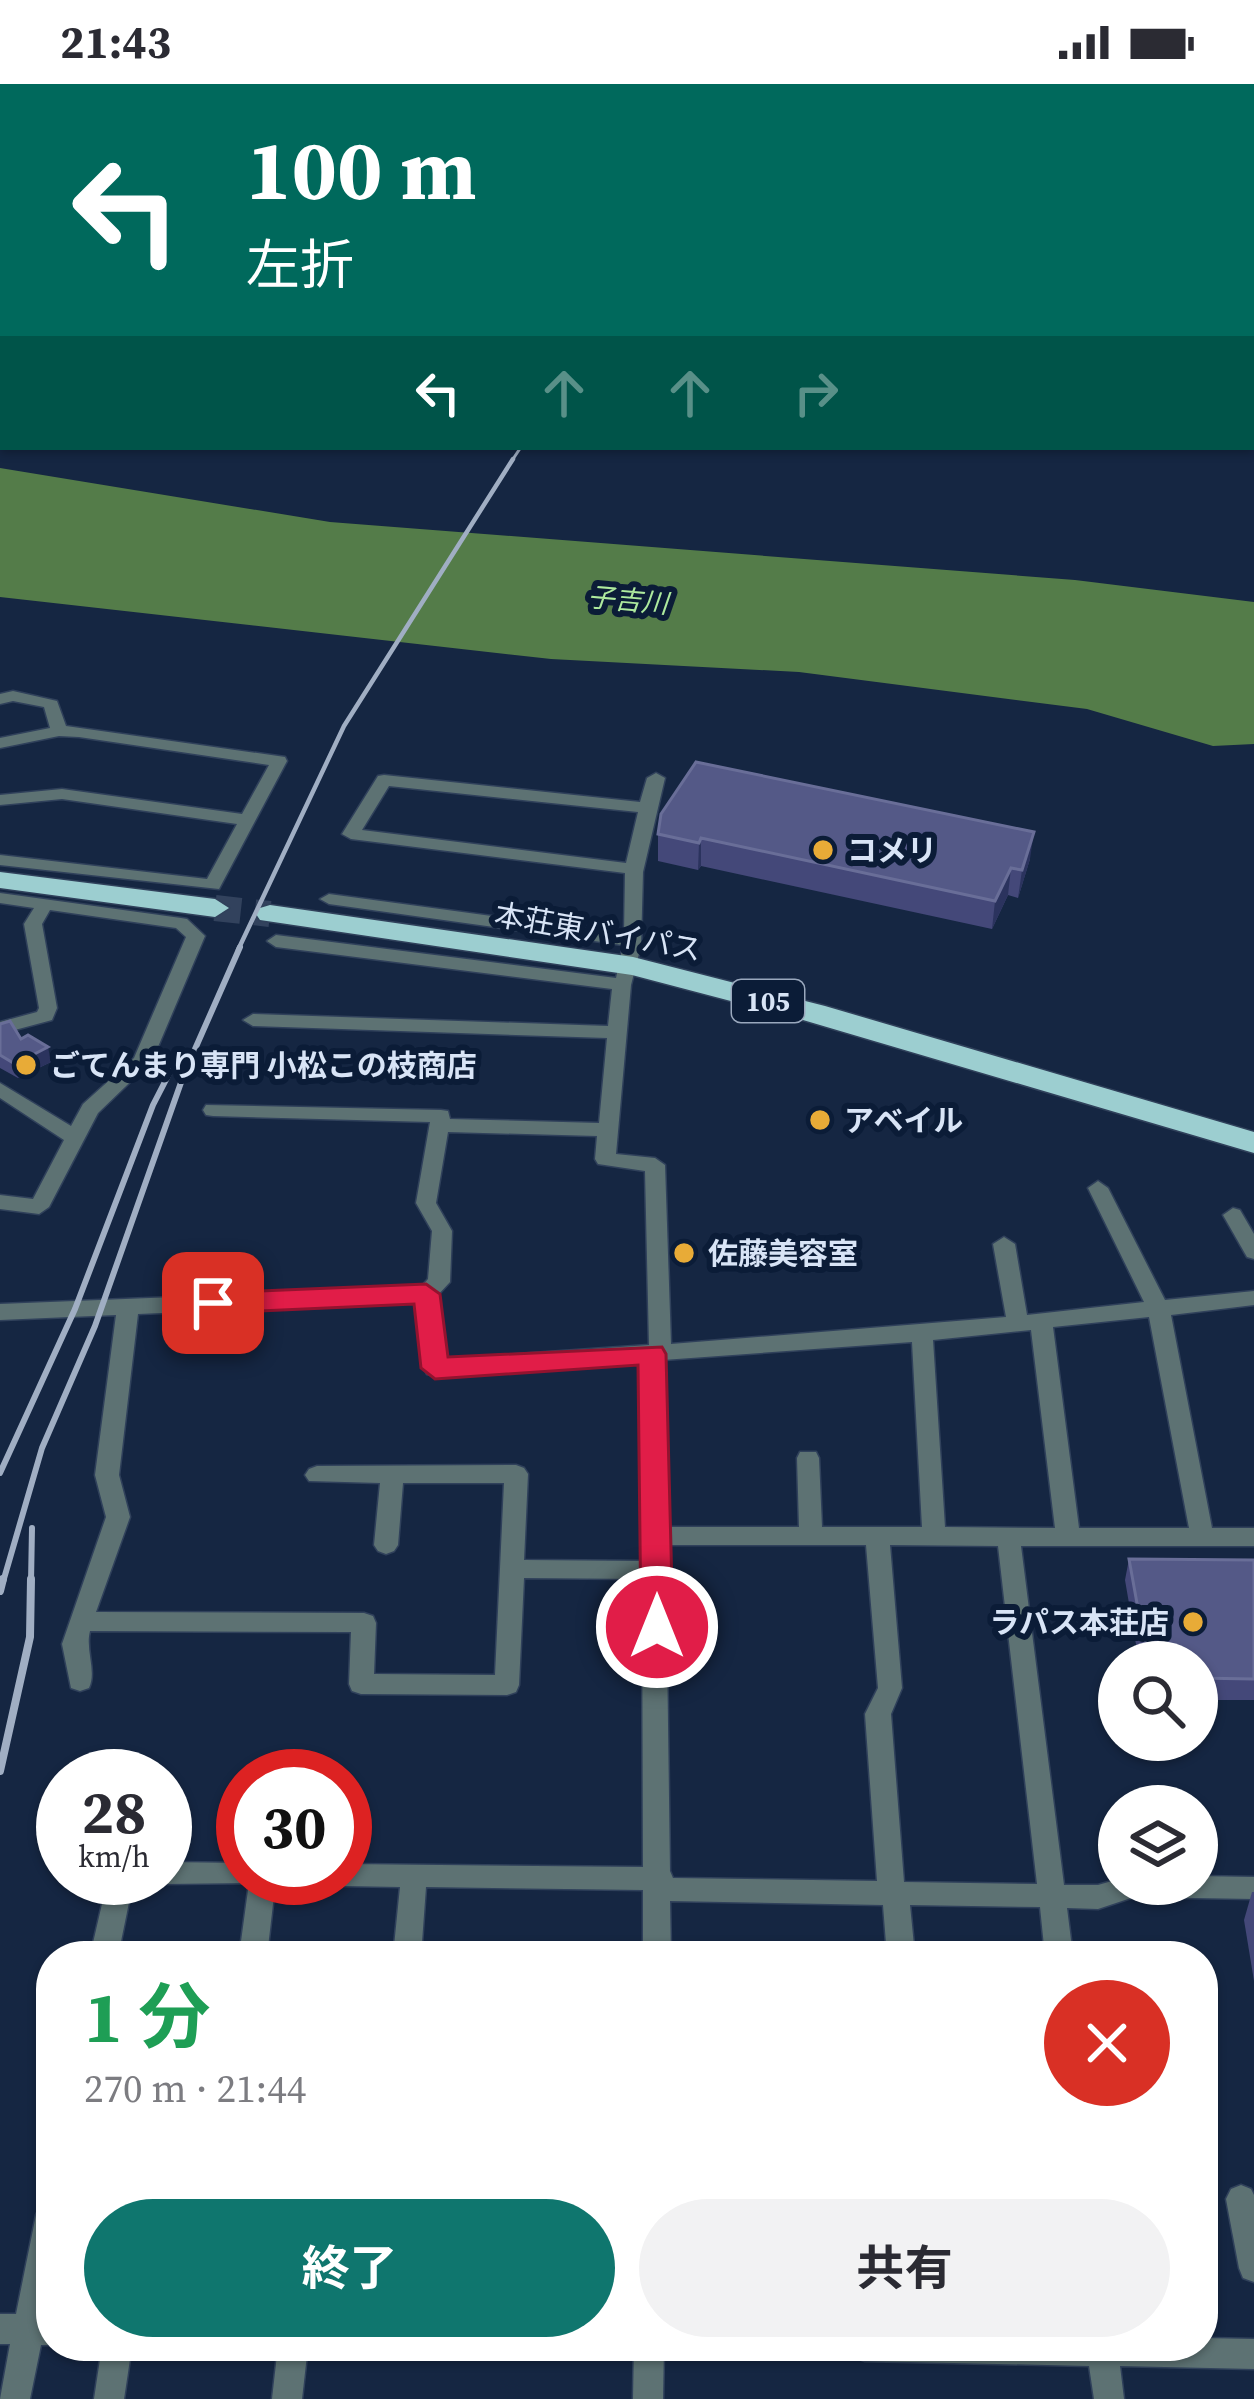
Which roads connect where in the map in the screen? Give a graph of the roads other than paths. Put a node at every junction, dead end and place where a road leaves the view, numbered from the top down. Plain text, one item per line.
1 (0, 699) edge
2 (58, 731) junction
3 (0, 743) edge
4 (656, 778) dead end
5 (0, 800) edge
6 (647, 808) junction
7 (245, 820) junction
8 (0, 860) edge
9 (634, 869) junction
10 (0, 880) edge
11 (0, 898) edge
12 (329, 899) dead end
13 (45, 904) junction
14 (215, 908) tunnel mouth
15 (273, 927) tunnel mouth
16 (628, 964) junction
17 (253, 1020) dead end
18 (0, 1028) edge
19 (618, 1032) junction
20 (0, 1089) edge
21 (213, 1110) dead end
22 (439, 1125) junction
23 (608, 1130) junction
24 (74, 1137) junction
25 (1254, 1143) edge
26 (1099, 1188) dead end
27 (0, 1202) edge
28 (1233, 1215) dead end
29 (1004, 1244) dead end
30 (1254, 1252) edge
31 (426, 1294) junction
32 (1254, 1298) edge
33 (128, 1306) junction
34 (1159, 1310) junction
35 (0, 1312) edge
36 (1029, 1323) junction
37 (922, 1334) junction
38 (656, 1354) junction
39 (808, 1458) dead end
40 (317, 1475) dead end
41 (392, 1477) junction
42 (1009, 1534) junction
43 (1068, 1534) junction
44 (811, 1535) junction
45 (877, 1535) junction
46 (934, 1535) junction
47 (657, 1536) junction
48 (1202, 1536) junction
49 (1254, 1537) edge
50 (386, 1545) dead end
51 (512, 1569) junction
52 (657, 1570) junction
53 (80, 1621) junction
54 (80, 1681) dead end
55 (372, 1875) edge
56 (414, 1876) junction
57 (659, 1884) junction
58 (1254, 1888) edge
59 (891, 1892) junction
60 (1053, 1896) junction
61 (115, 1905) edge
62 (260, 1905) edge
63 (107, 1941) edge
64 (256, 1941) edge
65 (408, 1941) edge
66 (657, 1941) edge
67 (900, 1941) edge
68 (1058, 1941) edge
69 (1240, 2200) dead end
70 (1254, 2268) edge
71 (36, 2284) edge
72 (26, 2330) edge
73 (1218, 2353) edge
74 (1254, 2354) edge
75 (114, 2361) edge
76 (291, 2361) edge
77 (649, 2361) edge
78 (1104, 2361) edge
79 (15, 2399) edge
80 (109, 2399) edge
81 (287, 2399) edge
82 (648, 2399) edge
83 (1109, 2399) edge

1 - 2 street
2 - 3 street
2 - 7 street
4 - 6 street
5 - 7 street
6 - 9 street
6 - 9 street
7 - 8 street
9 - 16 street
10 - 14 highway
11 - 13 street
12 - 16 street
13 - 18 street
13 - 24 street
15 - 16 highway, 本荘東バイパス / 105
16 - 19 street
16 - 25 highway, 本荘東バイパス / 105
17 - 19 street
19 - 23 street
20 - 24 street
21 - 22 street
22 - 23 street
22 - 31 street
23 - 38 street
24 - 27 street
26 - 34 street
28 - 30 street
29 - 36 street
31 - 33 street
31 - 38 street
32 - 34 street
33 - 35 street
33 - 53 street
34 - 36 street
34 - 48 street
36 - 37 street
36 - 43 street
37 - 38 street
37 - 46 street
38 - 47 street
39 - 44 street
40 - 41 street
41 - 50 street
41 - 51 street
42 - 43 street
42 - 46 street
42 - 60 street
43 - 48 street
44 - 45 street
44 - 47 street
45 - 46 street
45 - 59 street
47 - 52 street
48 - 49 street
51 - 52 street
51 - 53 street
52 - 57 street
53 - 54 street
55 - 56 street
56 - 57 street
56 - 65 street
57 - 59 street
57 - 66 street
58 - 60 street
59 - 60 street
59 - 67 street
60 - 68 street
61 - 63 street
62 - 64 street
69 - 70 street
71 - 72 street
72 - 79 street
73 - 74 street
75 - 80 street
76 - 81 street
77 - 82 street
78 - 83 street

